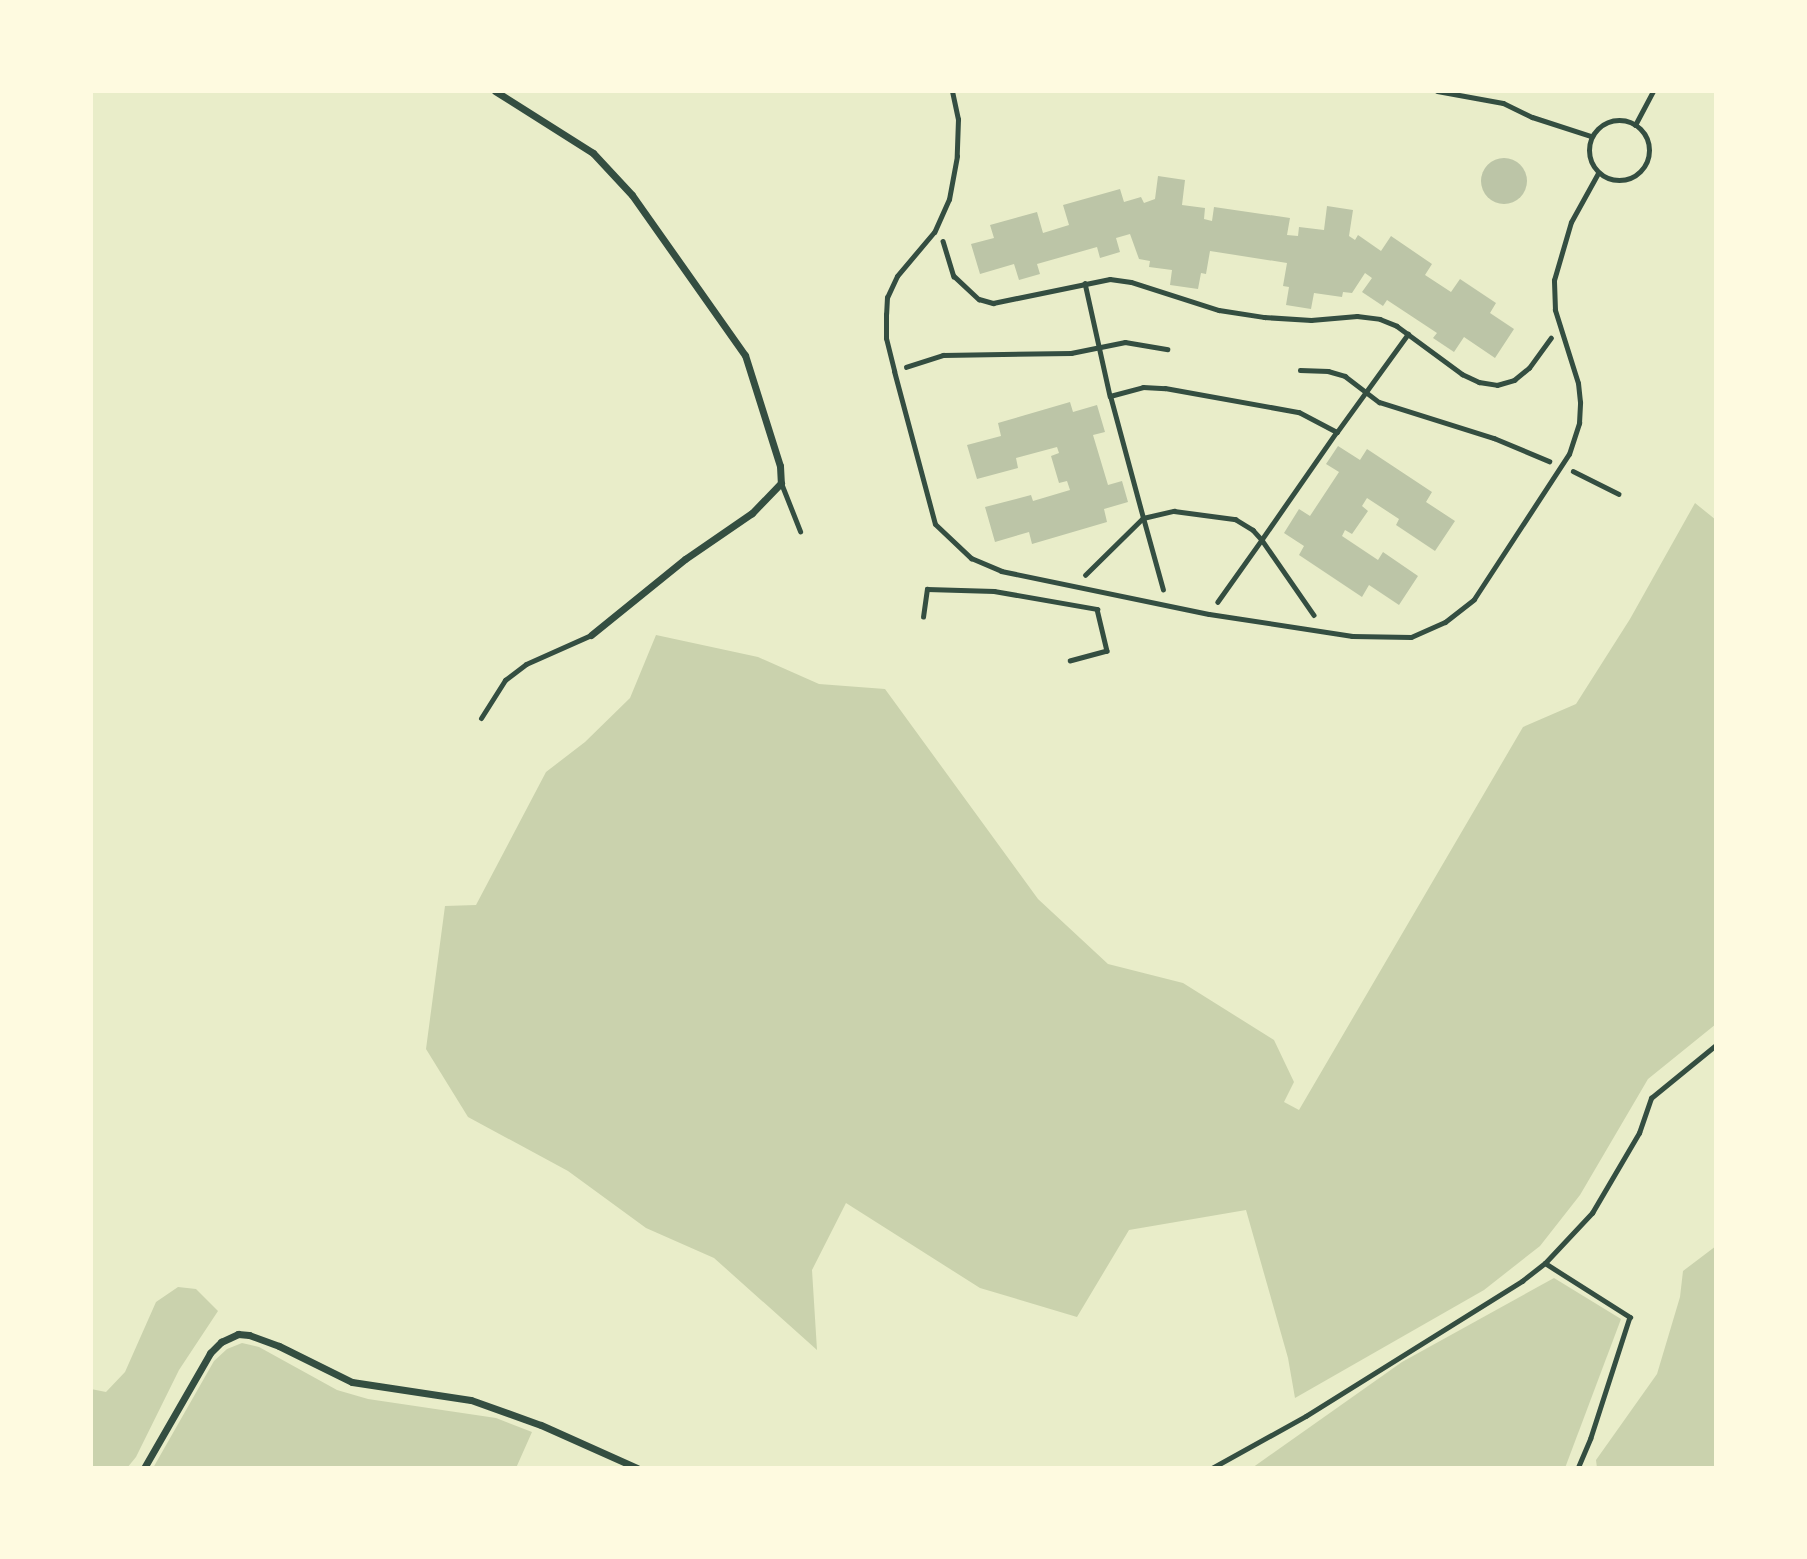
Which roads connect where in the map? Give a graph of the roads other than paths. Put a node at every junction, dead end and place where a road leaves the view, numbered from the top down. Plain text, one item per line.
1 (495, 91) edge
2 (952, 91) edge
3 (1437, 91) edge
4 (1653, 91) edge
5 (1635, 125) junction
6 (1591, 136) junction
7 (1598, 173) junction
8 (781, 483) junction
9 (800, 531) dead end
10 (591, 635) joint
11 (481, 718) dead end
12 (144, 1468) edge
13 (637, 1468) edge

1 - 8 street
2 - 7 lane
3 - 6 lane
4 - 5 lane
5 - 6 lane
5 - 7 lane
6 - 7 lane
8 - 9 lane
8 - 10 street
10 - 11 lane
12 - 13 street

